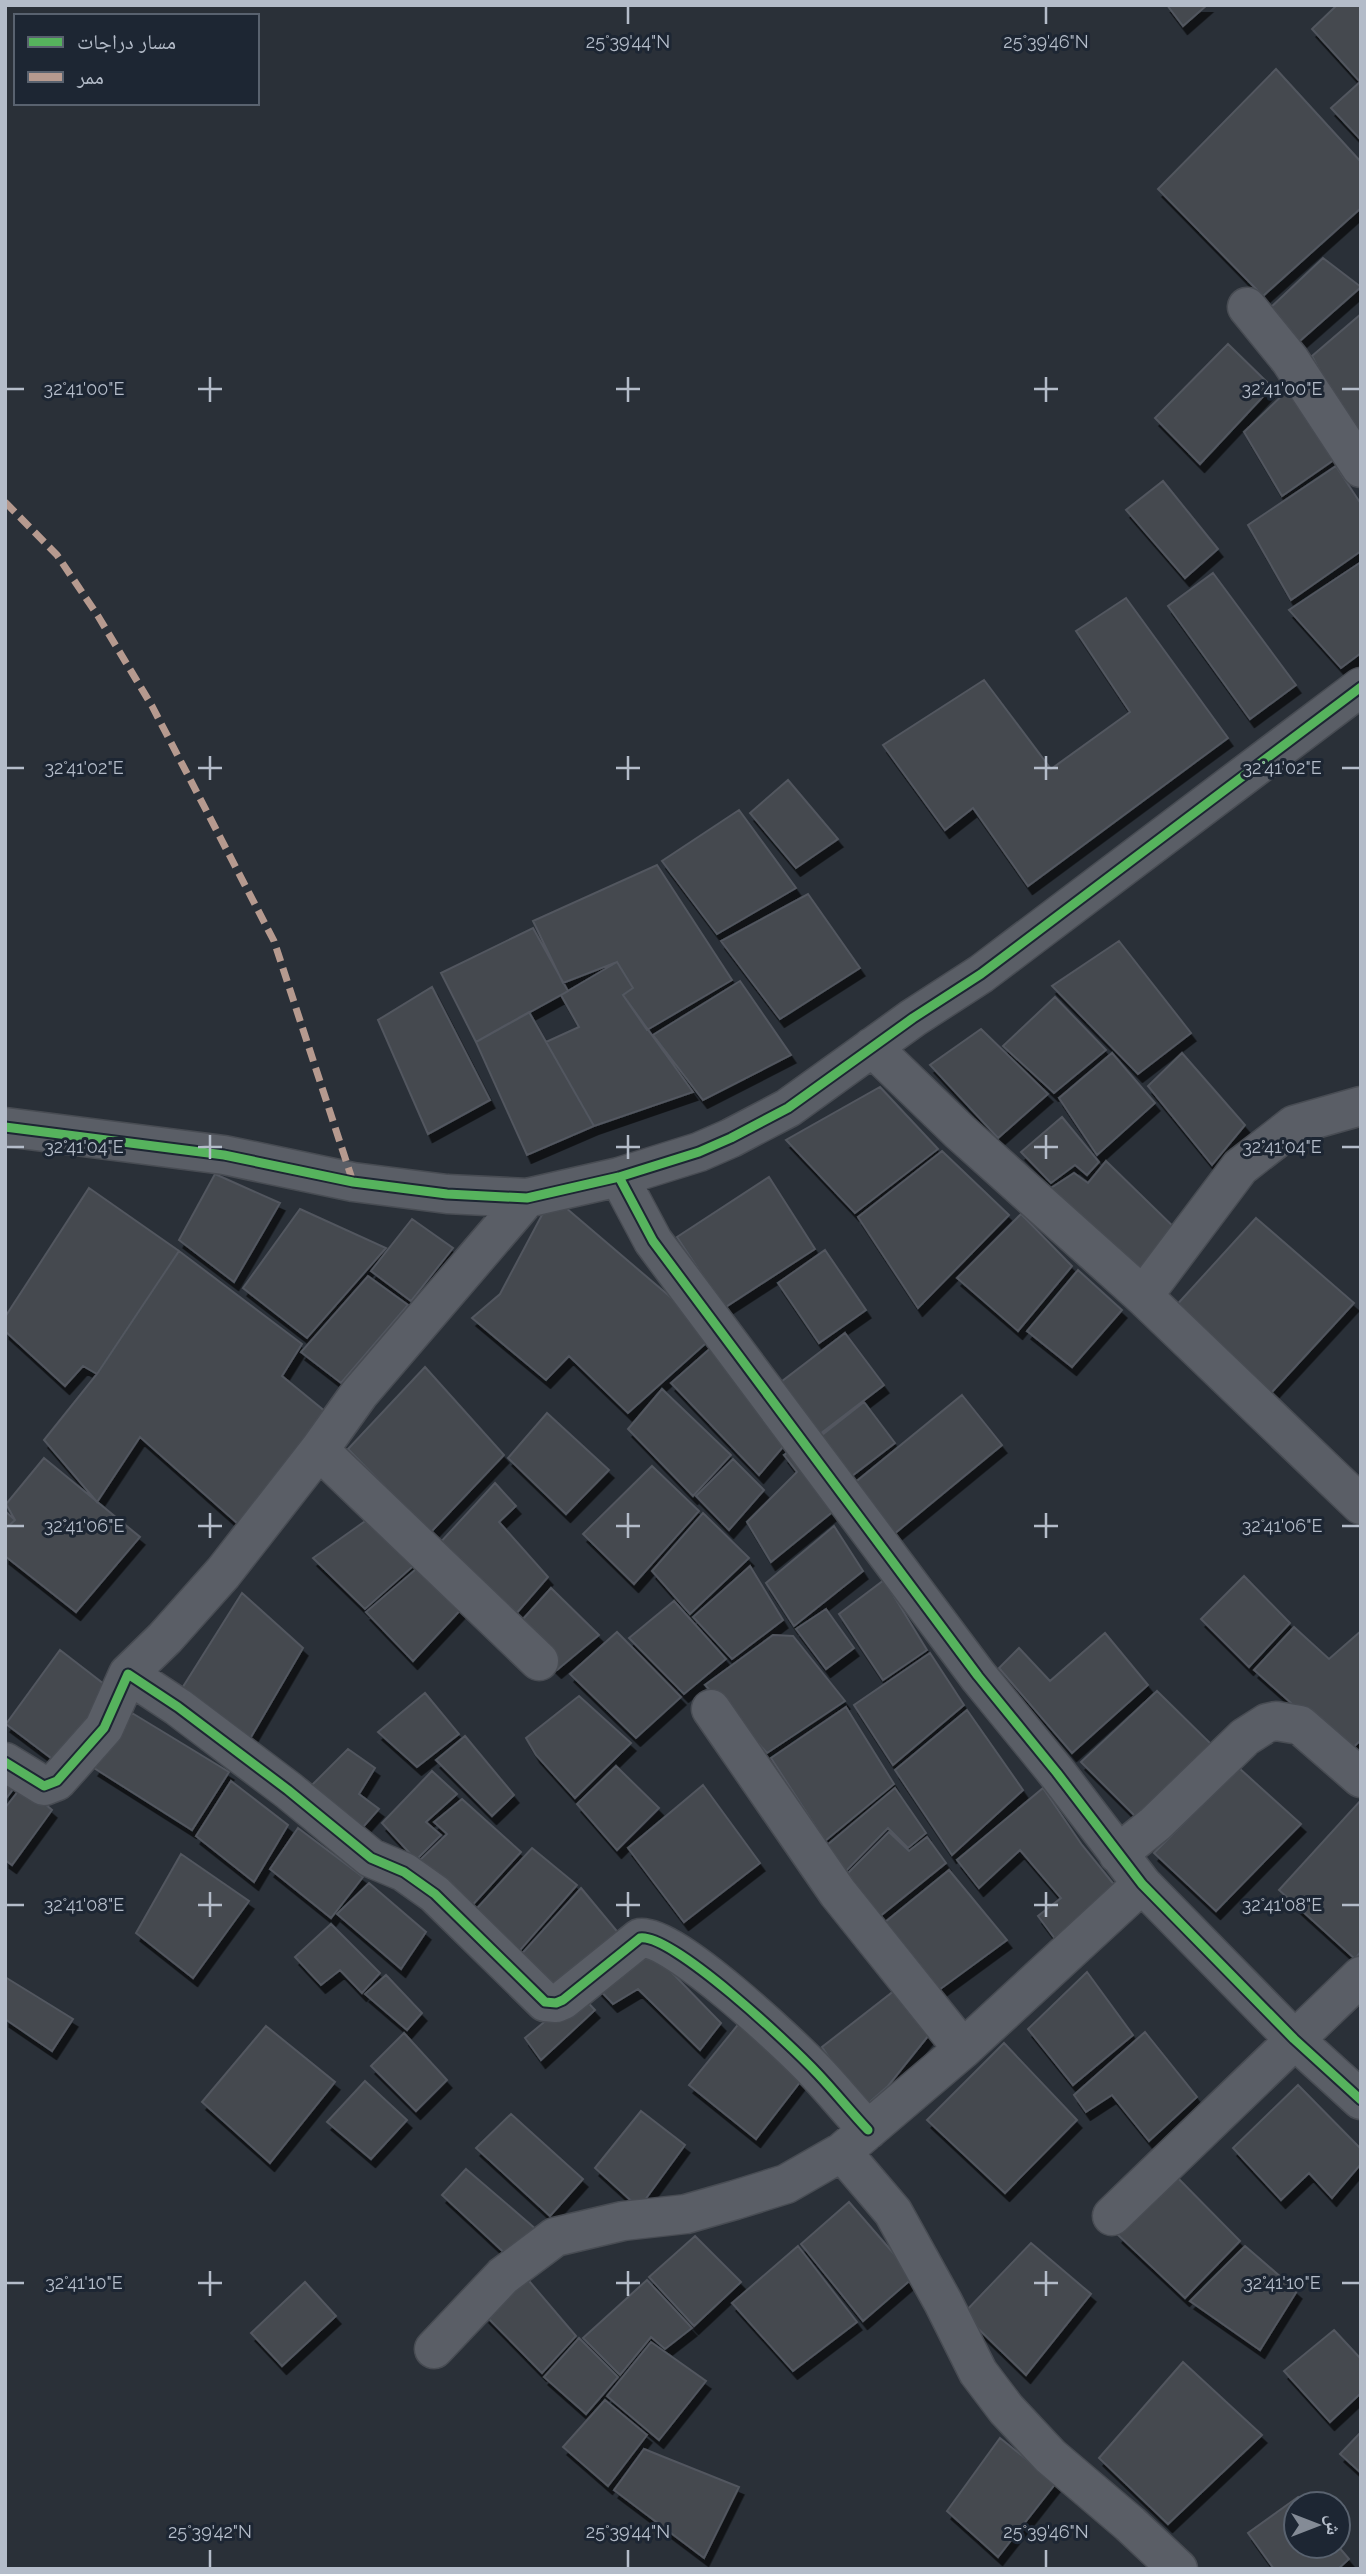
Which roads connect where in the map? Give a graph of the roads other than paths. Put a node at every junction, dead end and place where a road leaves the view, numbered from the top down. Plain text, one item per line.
1 (1247, 307) dead end
2 (1361, 468) edge
3 (1361, 687) edge
4 (872, 1047) junction
5 (1361, 1106) edge
6 (5, 1127) edge
7 (619, 1177) junction
8 (527, 1198) junction
9 (1143, 1296) junction
10 (319, 1450) junction
11 (1361, 1505) edge
12 (539, 1661) dead end
13 (128, 1674) junction
14 (711, 1709) dead end
15 (5, 1762) edge
16 (1361, 1778) edge
17 (1118, 1854) junction
18 (1142, 1884) junction
19 (1361, 1976) edge
20 (1294, 2039) junction
21 (963, 2049) junction
22 (1361, 2100) edge
23 (855, 2141) junction
24 (1112, 2216) dead end
25 (435, 2349) dead end
26 (1178, 2569) edge

1 - 2 street
3 - 4 street
4 - 7 street
4 - 9 street
5 - 9 street
6 - 8 street
7 - 8 street
7 - 17 street
8 - 10 street
9 - 11 street
10 - 12 street
10 - 13 street
13 - 15 street
13 - 23 street
14 - 21 street
16 - 17 street
17 - 18 street
18 - 20 street
18 - 21 street
19 - 20 street
20 - 22 street
20 - 24 street
21 - 23 street
23 - 25 street
23 - 26 street

